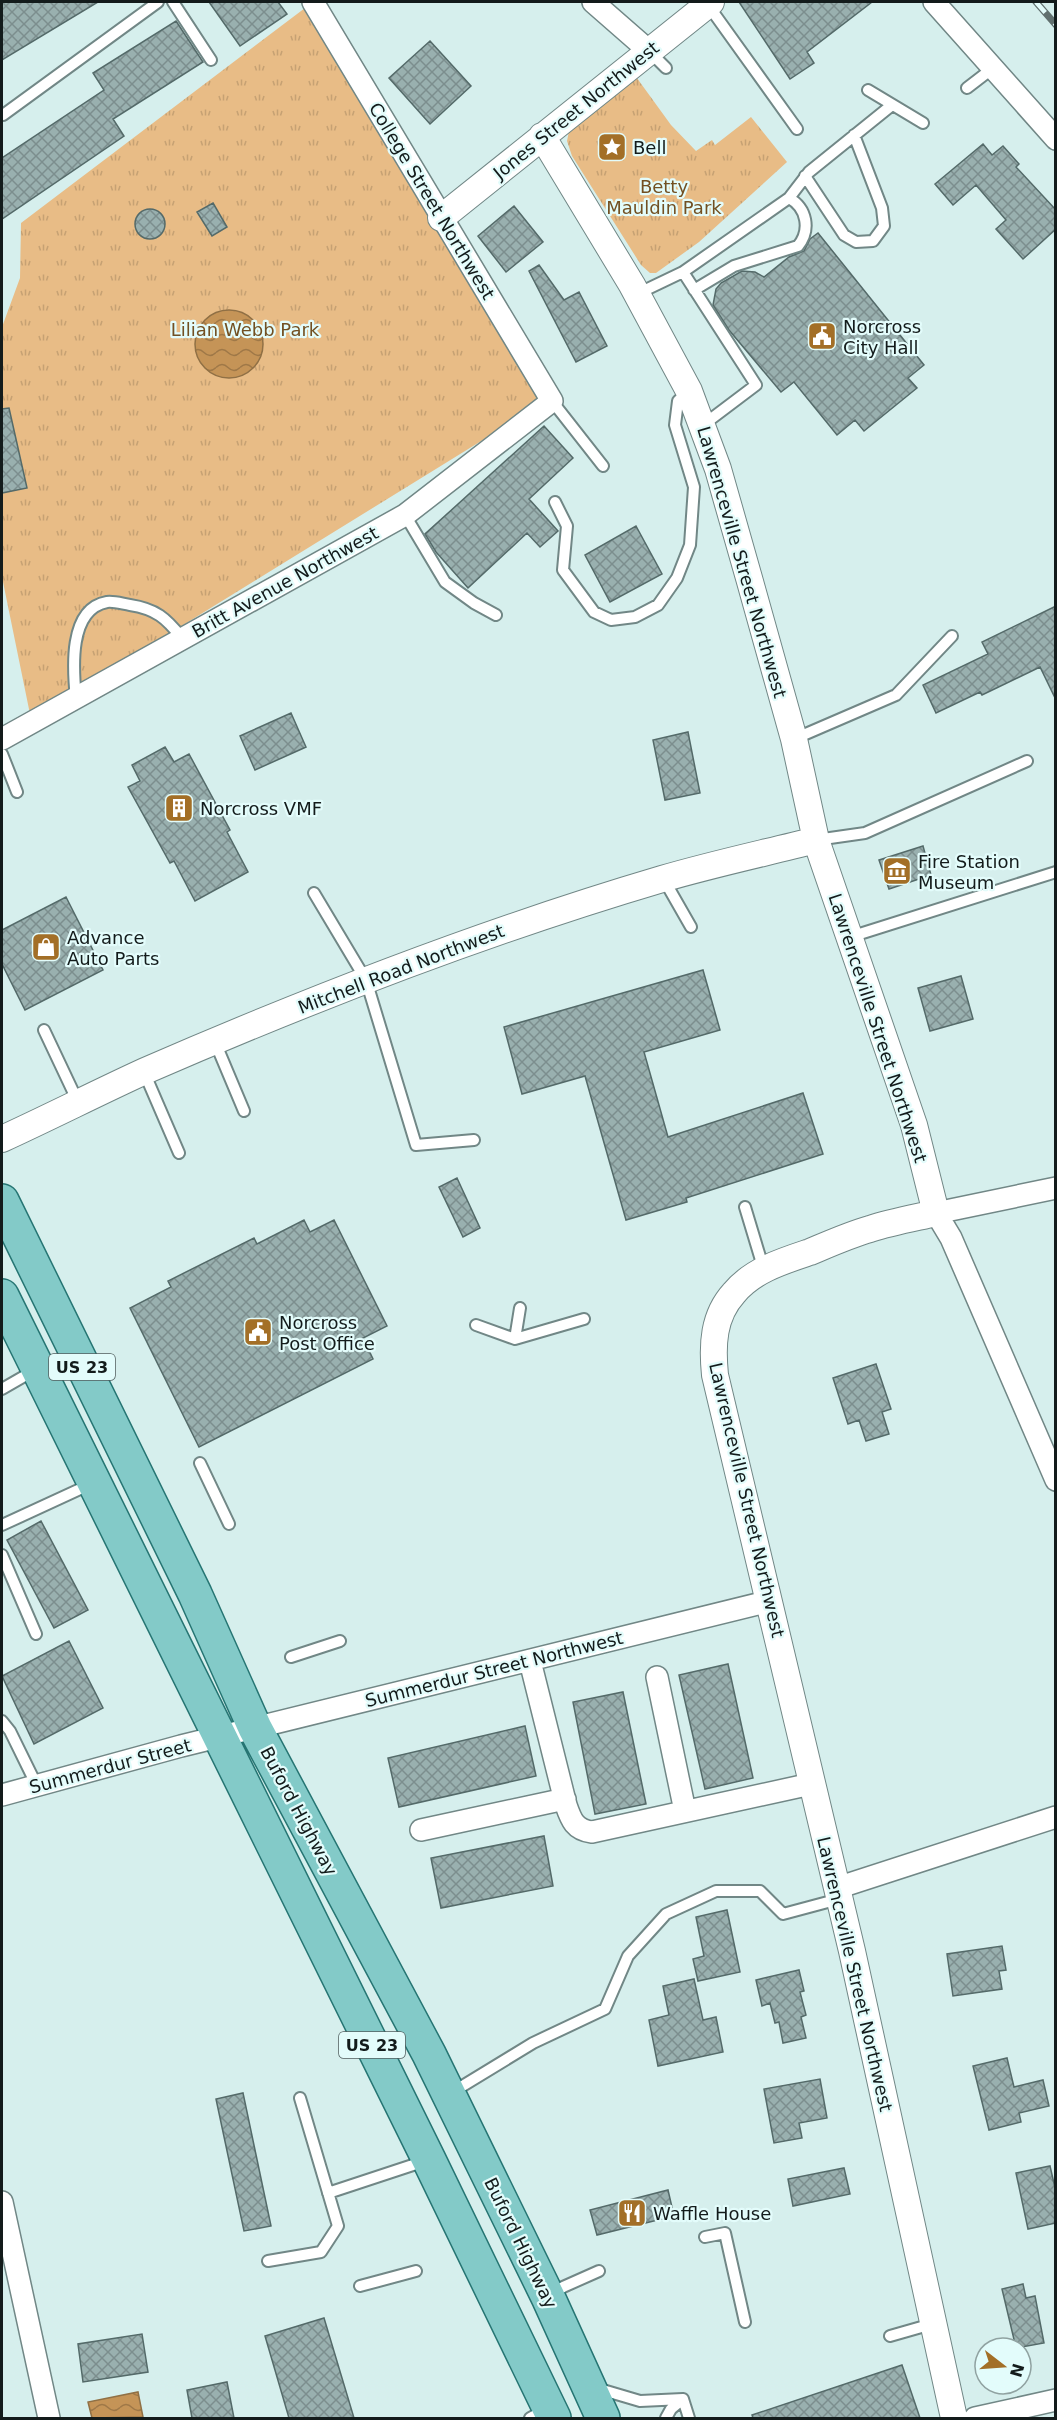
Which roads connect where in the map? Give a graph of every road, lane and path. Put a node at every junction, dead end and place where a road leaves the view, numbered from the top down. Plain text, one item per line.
1 (158, 2) edge
2 (172, 2) edge
3 (313, 2) edge
4 (593, 2) edge
5 (934, 2) edge
6 (709, 3) edge
7 (211, 60) dead end
8 (657, 60) junction
9 (993, 68) junction
10 (967, 88) dead end
11 (868, 90) dead end
12 (892, 105) junction
13 (3, 115) edge
14 (923, 123) dead end
15 (797, 129) dead end
16 (854, 135) junction
17 (542, 136) junction
18 (1056, 139) edge
19 (805, 176) junction
20 (789, 198) junction
21 (441, 218) junction
22 (682, 272) junction
23 (694, 290) junction
24 (637, 294) junction
25 (689, 391) junction
26 (552, 401) junction
27 (702, 426) junction
28 (603, 466) dead end
29 (555, 502) dead end
30 (405, 515) junction
31 (496, 615) dead end
32 (952, 636) dead end
33 (182, 638) junction
34 (76, 699) junction
35 (794, 739) junction
36 (2, 740) edge
37 (2, 754) edge
38 (1027, 761) dead end
39 (17, 792) dead end
40 (816, 840) junction
41 (1056, 872) edge
42 (663, 878) junction
43 (314, 893) dead end
44 (691, 927) dead end
45 (848, 938) junction
46 (366, 980) junction
47 (44, 1030) dead end
48 (215, 1042) junction
49 (144, 1072) junction
50 (78, 1103) junction
51 (244, 1111) dead end
52 (2, 1138) edge
53 (474, 1140) dead end
54 (179, 1153) dead end
55 (1056, 1188) edge
56 (2, 1201) edge
57 (745, 1207) dead end
58 (936, 1213) junction
59 (764, 1270) junction
60 (2, 1296) edge
61 (520, 1308) dead end
62 (584, 1319) dead end
63 (476, 1325) dead end
64 (515, 1340) junction
65 (37, 1368) junction
66 (2, 1389) edge
67 (200, 1463) dead end
68 (1056, 1480) edge
69 (94, 1483) junction
70 (229, 1524) dead end
71 (2, 1526) edge
72 (2, 1555) edge
73 (770, 1601) junction
74 (36, 1634) dead end
75 (340, 1641) dead end
76 (291, 1657) dead end
77 (530, 1661) junction
78 (657, 1677) dead end
79 (2, 1721) edge
80 (255, 1728) junction
81 (219, 1737) junction
82 (811, 1784) junction
83 (37, 1786) junction
84 (2, 1795) edge
85 (565, 1799) junction
86 (685, 1811) junction
87 (1056, 1817) edge
88 (421, 1830) dead end
89 (838, 1894) junction
90 (447, 2095) junction
91 (300, 2098) dead end
92 (429, 2160) junction
93 (328, 2193) junction
94 (2, 2202) edge
95 (705, 2236) dead end
96 (268, 2260) dead end
97 (416, 2271) dead end
98 (599, 2271) dead end
99 (360, 2286) dead end
100 (548, 2297) junction
101 (745, 2322) dead end
102 (932, 2324) junction
103 (890, 2337) dead end
104 (588, 2386) junction
105 (683, 2399) junction
106 (1056, 2400) edge
107 (544, 2415) edge
108 (49, 2418) edge
109 (603, 2418) edge
110 (666, 2418) edge
111 (689, 2418) edge
112 (954, 2418) edge
113 (975, 2418) edge

1 - 13 lane
2 - 7 lane
3 - 21 street, College Street Northwest
4 - 8 street
5 - 9 street
6 - 8 street, Jones Street Northwest
6 - 15 lane
8 - 17 street, Jones Street Northwest
9 - 10 lane
9 - 18 street
11 - 12 lane
12 - 14 lane
12 - 16 lane
16 - 19 lane
16 - 19 lane
17 - 21 street, Jones Street Northwest
17 - 24 street, Lawrenceville Street Northwest
19 - 20 lane
20 - 22 lane
20 - 23 lane
21 - 26 street, College Street Northwest
22 - 23 lane
22 - 24 lane
23 - 27 lane
24 - 25 street, Lawrenceville Street Northwest
25 - 27 street, Lawrenceville Street Northwest
25 - 29 lane
26 - 28 lane
26 - 30 street, Britt Avenue Northwest
27 - 35 street, Lawrenceville Street Northwest
30 - 31 lane
30 - 33 street, Britt Avenue Northwest
32 - 35 lane
33 - 34 street, Britt Avenue Northwest
33 - 34 lane
34 - 36 street, Britt Avenue Northwest
35 - 40 street, Lawrenceville Street Northwest
37 - 39 lane
38 - 40 lane
40 - 42 street, Mitchell Road Northwest
40 - 45 street, Lawrenceville Street Northwest
41 - 45 lane
42 - 44 lane
42 - 46 street, Mitchell Road Northwest
43 - 46 lane
45 - 58 street, Lawrenceville Street Northwest
46 - 48 street, Mitchell Road Northwest
46 - 53 lane
47 - 50 lane
48 - 49 street, Mitchell Road Northwest
48 - 51 lane
49 - 50 street, Mitchell Road Northwest
49 - 54 lane
50 - 52 street, Mitchell Road Northwest
55 - 58 street
56 - 80 main road, Buford Highway / US 23
57 - 59 lane
58 - 59 street, Lawrenceville Street Northwest
58 - 68 street
59 - 73 street, Lawrenceville Street Northwest
60 - 65 main road, Buford Highway / US 23
61 - 64 lane
62 - 64 lane
63 - 64 lane
65 - 66 lane
65 - 69 main road, Buford Highway / US 23
67 - 70 lane
69 - 71 lane
69 - 81 main road, Buford Highway / US 23
72 - 74 lane
73 - 77 street, Summerdur Street Northwest
73 - 82 street, Lawrenceville Street Northwest
75 - 76 lane
77 - 80 street, Summerdur Street Northwest
77 - 85 street
78 - 86 street
79 - 83 lane
80 - 81 street, Summerdur Street Northwest
80 - 90 main road, Buford Highway / US 23
81 - 83 street, Summerdur Street
81 - 92 main road, Buford Highway / US 23
82 - 86 street
82 - 89 street, Lawrenceville Street Northwest
83 - 84 street, Summerdur Street
85 - 86 street
85 - 88 street
87 - 89 street
89 - 90 lane
89 - 102 street, Lawrenceville Street Northwest
90 - 100 main road, Buford Highway / US 23
91 - 93 lane
92 - 93 lane
92 - 107 main road, Buford Highway / US 23
93 - 96 lane
94 - 108 street
95 - 101 lane
97 - 99 lane
98 - 100 lane
100 - 104 main road, Buford Highway / US 23
102 - 103 lane
102 - 112 street, Lawrenceville Street Northwest
104 - 105 lane
104 - 109 main road, Buford Highway / US 23
105 - 110 lane
105 - 111 lane
106 - 113 street

